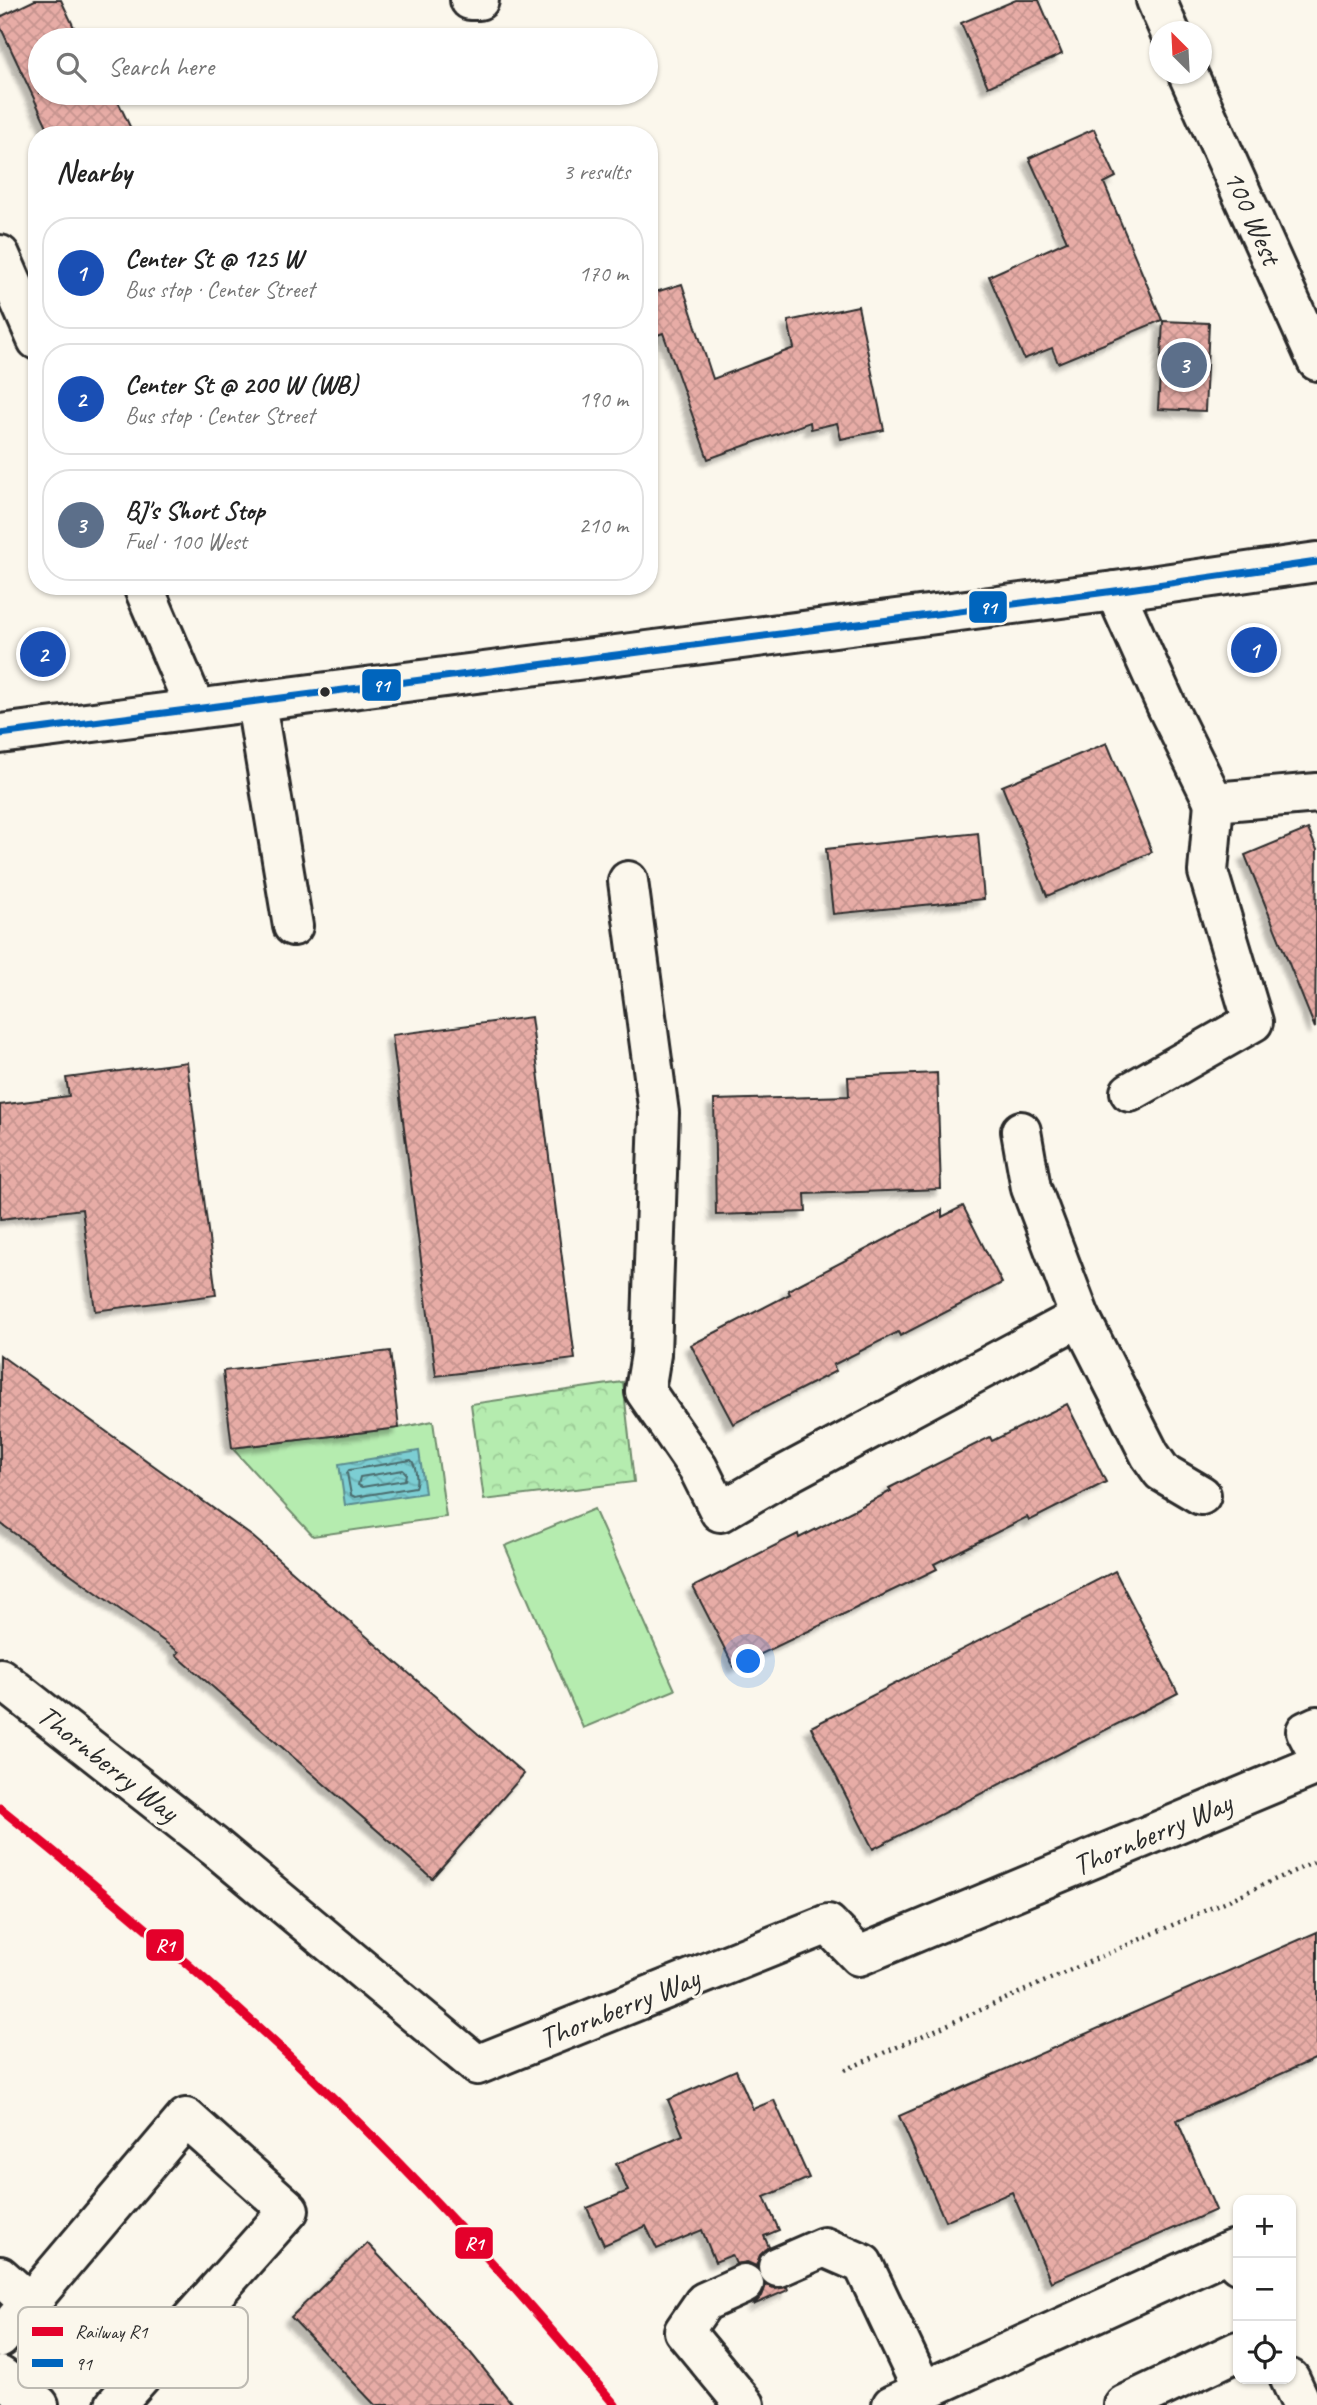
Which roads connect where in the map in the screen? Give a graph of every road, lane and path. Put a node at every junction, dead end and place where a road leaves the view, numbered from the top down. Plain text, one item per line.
1 (470, 0) edge
2 (479, 0) edge
3 (1156, 0) edge
4 (1165, 21) edge
5 (1192, 84) edge
6 (0, 255) edge
7 (28, 319) edge
8 (1317, 362) edge
9 (1317, 562) edge
10 (1115, 591) junction
11 (147, 595) edge
12 (256, 702) junction
13 (195, 708) junction
14 (0, 734) edge
15 (1317, 793) edge
16 (1214, 802) junction
17 (628, 881) dead end
18 (293, 926) dead end
19 (1130, 1092) dead end
20 (1021, 1131) dead end
21 (1080, 1317) junction
22 (1201, 1496) dead end
23 (0, 1678) edge
24 (1317, 1726) edge
25 (1317, 1752) edge
26 (1317, 1765) edge
27 (1317, 1861) edge
28 (845, 2070) dead end
29 (1235, 2258) edge
30 (778, 2267) dead end
31 (0, 2276) edge
32 (744, 2284) dead end
33 (30, 2303) junction
34 (27, 2307) edge
35 (202, 2307) edge
36 (18, 2317) edge
37 (0, 2339) edge
38 (1233, 2353) edge
39 (0, 2376) edge
40 (1292, 2384) edge
41 (130, 2388) edge
42 (908, 2398) edge
43 (39, 2405) edge
44 (115, 2405) edge
45 (745, 2405) edge
46 (1124, 2405) edge
47 (1302, 2405) edge

1 - 2 main road
3 - 4 main road
5 - 8 main road, 100 West
6 - 7 main road
9 - 10 main road
10 - 12 main road
10 - 16 main road
11 - 13 main road
12 - 13 main road
12 - 18 main road
13 - 14 main road
15 - 16 main road
16 - 19 main road
17 - 21 main road
20 - 21 main road
21 - 22 main road
23 - 26 main road, Thornberry Way
24 - 25 main road
27 - 28 path
29 - 42 main road
30 - 42 main road
31 - 33 main road
32 - 45 main road
33 - 34 main road
33 - 35 main road
36 - 37 main road
38 - 46 main road
39 - 43 main road
40 - 47 main road
41 - 44 main road

